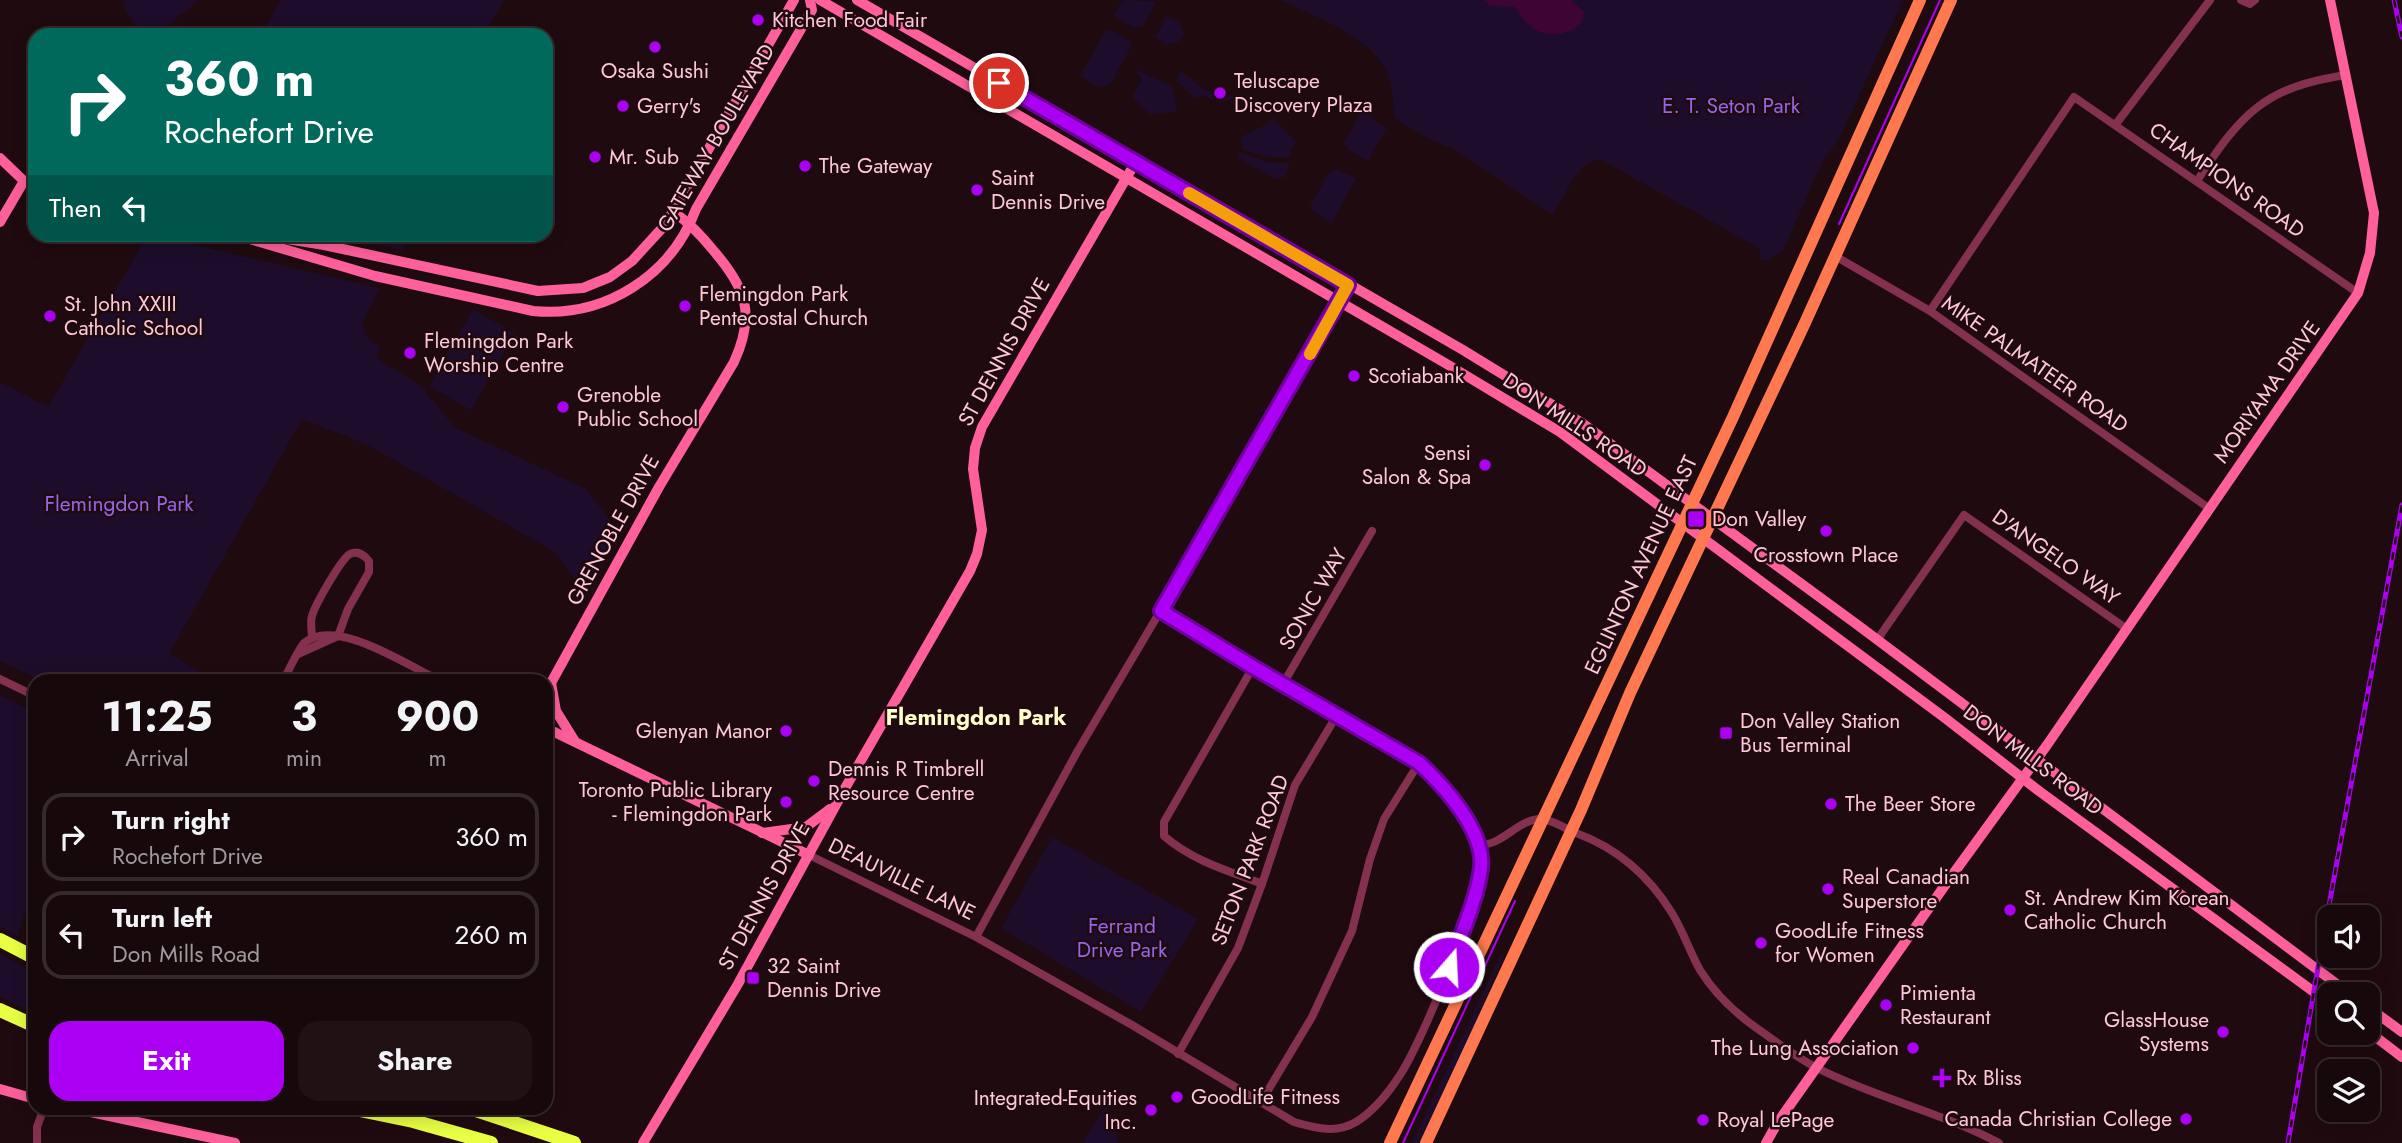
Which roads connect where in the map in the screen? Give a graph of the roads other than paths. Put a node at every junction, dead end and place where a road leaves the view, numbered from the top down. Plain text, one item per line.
1 (794, 0) edge
2 (810, 0) edge
3 (820, 0) edge
4 (857, 0) edge
5 (1920, 0) edge
6 (1951, 0) edge
7 (2210, 0) edge
8 (2241, 0) edge
9 (2255, 0) edge
10 (2330, 0) edge
11 (752, 74) junction
12 (2346, 75) junction
13 (770, 82) junction
14 (2116, 124) junction
15 (0, 158) edge
16 (1135, 163) junction
17 (1126, 178) junction
18 (2197, 181) junction
19 (28, 182) edge
20 (28, 184) edge
21 (674, 212) junction
22 (0, 222) edge
23 (690, 225) junction
24 (260, 242) edge
25 (306, 242) edge
26 (1835, 256) junction
27 (444, 271) junction
28 (1348, 285) junction
29 (440, 291) junction
30 (2358, 293) junction
31 (1339, 301) junction
32 (1930, 311) junction
33 (1692, 504) junction
34 (2210, 509) junction
35 (1712, 519) junction
36 (1683, 523) junction
37 (1372, 531) dead end
38 (1703, 538) junction
39 (1161, 611) junction
40 (2127, 629) junction
41 (338, 636) junction
42 (312, 638) junction
43 (1877, 640) junction
44 (298, 654) junction
45 (1253, 667) junction
46 (287, 674) edge
47 (426, 674) edge
48 (553, 678) edge
49 (0, 679) edge
50 (1283, 684) junction
51 (28, 693) edge
52 (553, 702) edge
53 (1337, 715) junction
54 (553, 732) edge
55 (575, 742) junction
56 (2036, 759) junction
57 (1419, 763) junction
58 (2023, 778) junction
59 (844, 790) junction
60 (1545, 819) junction
61 (1571, 831) junction
62 (761, 834) junction
63 (1479, 845) junction
64 (809, 855) junction
65 (1262, 884) junction
66 (976, 937) junction
67 (0, 940) edge
68 (28, 954) edge
69 (2334, 982) edge
70 (2317, 994) edge
71 (0, 1010) edge
72 (2380, 1016) edge
73 (28, 1023) edge
74 (2402, 1032) edge
75 (2380, 1040) edge
76 (1178, 1054) junction
77 (2402, 1057) edge
78 (1816, 1068) junction
79 (0, 1089) edge
80 (28, 1097) edge
81 (1261, 1102) junction
82 (41, 1115) edge
83 (104, 1115) edge
84 (384, 1115) edge
85 (491, 1115) edge
86 (37, 1143) edge
87 (234, 1143) edge
88 (491, 1143) edge
89 (574, 1143) edge
90 (643, 1143) edge
91 (1390, 1143) edge
92 (1426, 1143) edge
93 (1766, 1143) edge
94 (1999, 1143) edge

1 - 11 street, GATEWAY BOULEVARD
2 - 13 street, GATEWAY BOULEVARD
3 - 17 street, DON MILLS ROAD
4 - 16 street, DON MILLS ROAD
5 - 33 main road, EGLINTON AVENUE EAST
6 - 26 main road, EGLINTON AVENUE EAST
7 - 14 street
8 - 9 street
10 - 12 street, MORIYAMA DRIVE
11 - 13 street
11 - 21 street, GATEWAY BOULEVARD
12 - 18 street
12 - 30 street, MORIYAMA DRIVE
13 - 23 street, GATEWAY BOULEVARD
14 - 18 street, CHAMPIONS ROAD
14 - 32 street, CHAMPIONS ROAD
15 - 19 street
16 - 17 street, ST DENNIS DRIVE
16 - 28 street, DON MILLS ROAD
17 - 31 street, DON MILLS ROAD
17 - 59 street, ST DENNIS DRIVE
18 - 30 street, CHAMPIONS ROAD
20 - 22 street
21 - 23 street, GRENOBLE DRIVE
21 - 27 street, GATEWAY BOULEVARD
23 - 29 street, GATEWAY BOULEVARD
23 - 48 street, GRENOBLE DRIVE
24 - 29 street, GATEWAY BOULEVARD
25 - 27 street, GATEWAY BOULEVARD
26 - 32 street, MIKE PALMATEER ROAD
26 - 35 main road, EGLINTON AVENUE EAST
27 - 29 street
28 - 31 street
28 - 33 street, DON MILLS ROAD
30 - 34 street, MORIYAMA DRIVE
31 - 36 street, DON MILLS ROAD
31 - 39 street
32 - 34 street, MIKE PALMATEER ROAD
33 - 35 street, DON MILLS ROAD
33 - 36 main road, EGLINTON AVENUE EAST
34 - 40 street, MORIYAMA DRIVE
35 - 38 main road, EGLINTON AVENUE EAST
35 - 43 street, DON MILLS ROAD
36 - 38 street, DON MILLS ROAD
36 - 60 main road, EGLINTON AVENUE EAST
37 - 50 street, SONIC WAY
38 - 58 street, DON MILLS ROAD
38 - 61 main road, EGLINTON AVENUE EAST
39 - 45 street
39 - 66 street
40 - 43 street, D'ANGELO WAY
40 - 56 street, MORIYAMA DRIVE
41 - 42 street
41 - 42 street
41 - 44 street
41 - 47 street
42 - 44 street
43 - 56 street, DON MILLS ROAD
44 - 46 street
45 - 50 street
45 - 65 street
49 - 51 street
50 - 53 street
52 - 55 street
53 - 57 street
53 - 65 street, SETON PARK ROAD
54 - 55 street, DEAUVILLE LANE
55 - 62 street, DEAUVILLE LANE
56 - 58 street, MORIYAMA DRIVE
56 - 69 street, DON MILLS ROAD
57 - 63 street
57 - 81 street
58 - 70 street, DON MILLS ROAD
58 - 78 street, MORIYAMA DRIVE
59 - 62 street
59 - 64 street, ST DENNIS DRIVE
60 - 61 street
60 - 63 street
60 - 91 main road, EGLINTON AVENUE EAST
61 - 78 street
61 - 92 main road, EGLINTON AVENUE EAST
62 - 64 street, DEAUVILLE LANE
63 - 81 street, DEAUVILLE LANE
64 - 66 street, DEAUVILLE LANE
64 - 90 street, ST DENNIS DRIVE
65 - 76 street, SETON PARK ROAD
66 - 76 street, DEAUVILLE LANE
67 - 68 highway
71 - 73 highway
72 - 74 street
75 - 77 street
76 - 81 street, DEAUVILLE LANE
78 - 93 street, MORIYAMA DRIVE
78 - 94 street
79 - 80 street
82 - 86 street
83 - 87 street
84 - 88 highway
85 - 89 highway

